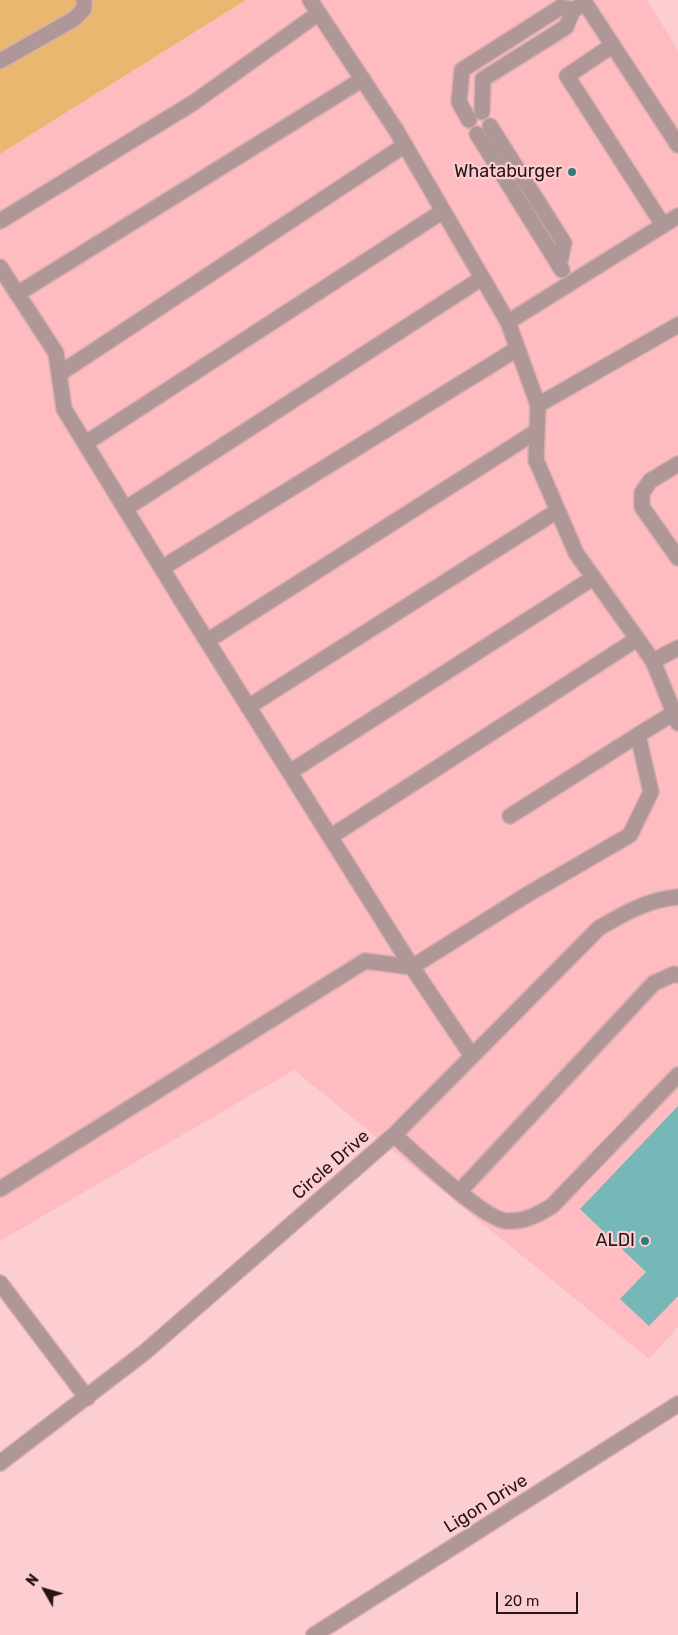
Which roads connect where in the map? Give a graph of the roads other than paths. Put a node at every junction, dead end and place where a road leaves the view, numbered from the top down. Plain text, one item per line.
1 (84, 0) edge
2 (310, 0) edge
3 (581, 5) edge
4 (319, 14) junction
5 (613, 46) junction
6 (0, 61) edge
7 (363, 79) junction
8 (490, 126) dead end
9 (477, 134) dead end
10 (405, 145) junction
11 (678, 145) edge
12 (486, 148) junction
13 (512, 160) junction
14 (443, 211) junction
15 (678, 216) edge
16 (0, 221) edge
17 (663, 226) junction
18 (559, 266) junction
19 (0, 267) edge
20 (482, 278) junction
21 (570, 284) junction
22 (17, 294) junction
23 (508, 322) junction
24 (678, 325) edge
25 (518, 349) junction
26 (59, 374) junction
27 (538, 405) junction
28 (537, 431) junction
29 (86, 443) junction
30 (678, 464) edge
31 (125, 509) junction
32 (558, 511) junction
33 (678, 558) edge
34 (162, 568) junction
35 (593, 578) junction
36 (638, 639) junction
37 (207, 641) junction
38 (678, 648) edge
39 (653, 661) junction
40 (248, 707) junction
41 (676, 718) edge
42 (638, 735) junction
43 (290, 772) junction
44 (510, 816) dead end
45 (330, 837) junction
46 (678, 897) edge
47 (412, 967) junction
48 (678, 976) edge
49 (472, 1056) junction
50 (678, 1075) edge
51 (394, 1135) junction
52 (0, 1189) edge
53 (460, 1191) junction
54 (0, 1283) edge
55 (87, 1398) junction
56 (678, 1404) edge
57 (0, 1463) edge
58 (314, 1635) edge

1 - 6 street
2 - 4 street
3 - 3 street
3 - 5 street
4 - 7 street
4 - 16 street
5 - 11 street
5 - 17 street
7 - 10 street
7 - 22 street
8 - 13 street
9 - 12 street
10 - 14 street
10 - 26 street
12 - 13 street
12 - 18 street
13 - 18 street
14 - 20 street
14 - 29 street
15 - 17 street
17 - 21 street
18 - 21 street
19 - 22 street
20 - 23 street
20 - 31 street
21 - 23 street
22 - 26 street
23 - 25 street
24 - 27 street
25 - 27 street
25 - 34 street
26 - 29 street
27 - 28 street
28 - 32 street
28 - 37 street
29 - 31 street
30 - 33 street
31 - 34 street
32 - 35 street
32 - 40 street
34 - 37 street
35 - 36 street
35 - 43 street
36 - 39 street
36 - 45 street
37 - 40 street
38 - 39 street
39 - 41 street
40 - 43 street
41 - 42 street
42 - 44 street
42 - 47 street
43 - 45 street
45 - 47 street
46 - 49 street, Circle Drive
47 - 49 street
47 - 52 street
48 - 53 street
49 - 51 street, Circle Drive
50 - 53 street
51 - 53 street
51 - 55 street, Circle Drive
54 - 55 street
55 - 57 street, Circle Drive
56 - 58 street, Ligon Drive

